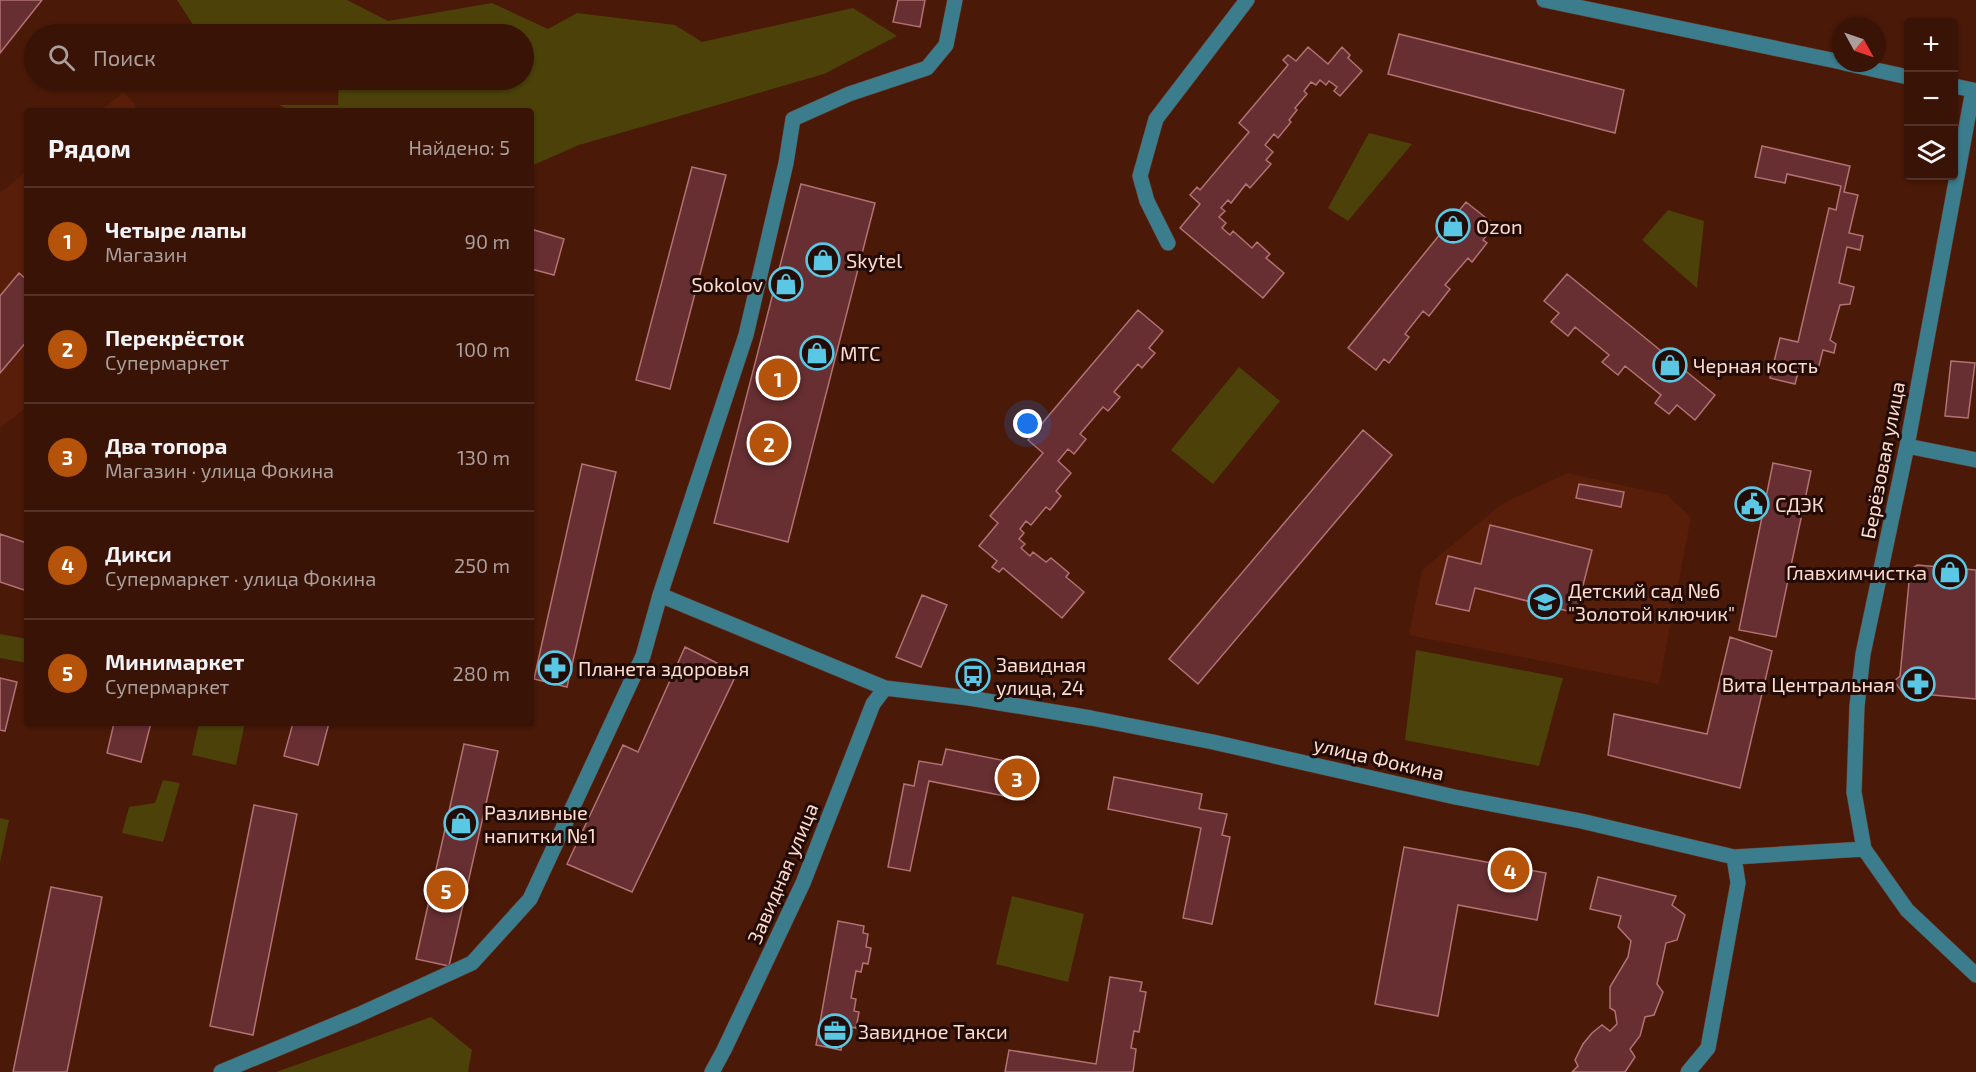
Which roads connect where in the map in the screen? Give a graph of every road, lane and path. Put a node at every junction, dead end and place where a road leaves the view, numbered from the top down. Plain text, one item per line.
1 (956, 0) edge
2 (1247, 0) edge
3 (1544, 0) edge
4 (1832, 61) edge
5 (1886, 72) edge
6 (1904, 75) edge
7 (1958, 87) edge
8 (1168, 243) dead end
9 (1907, 446) junction
10 (1976, 460) edge
11 (660, 595) junction
12 (885, 688) junction
13 (1864, 849) junction
14 (1734, 857) junction
15 (1976, 975) edge
16 (221, 1072) edge
17 (712, 1072) edge
18 (1688, 1072) edge

1 - 11 street
2 - 8 street
3 - 4 street
5 - 6 street
7 - 9 street, Берёзовая улица
9 - 10 street
9 - 13 street, Берёзовая улица
11 - 12 street, улица Фокина
11 - 16 street
12 - 14 street, улица Фокина
12 - 17 street, Завидная улица
13 - 14 street, улица Фокина
13 - 15 street, Берёзовая улица
14 - 18 street

